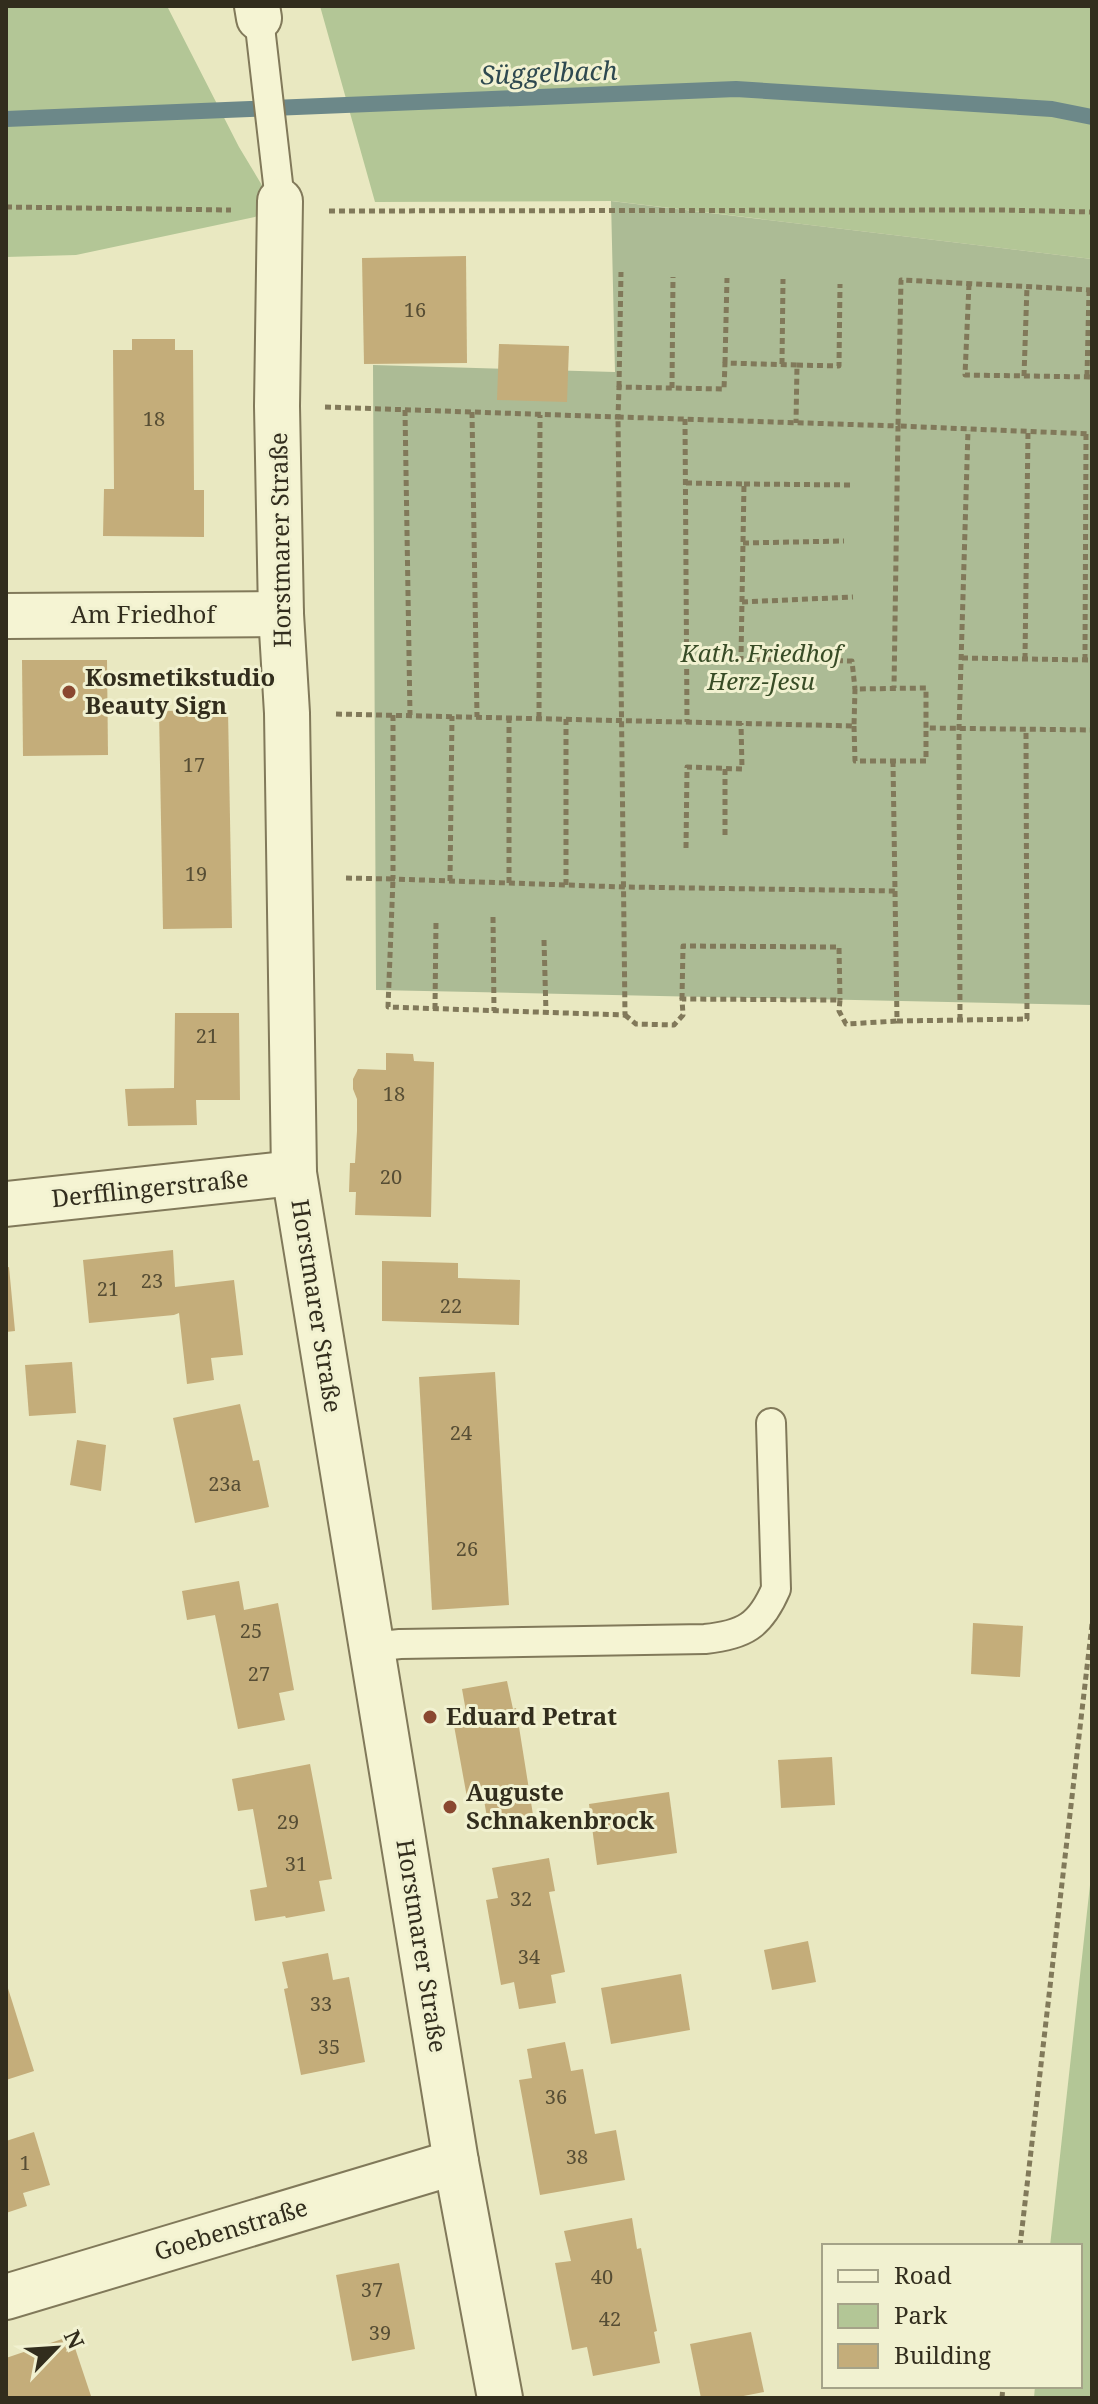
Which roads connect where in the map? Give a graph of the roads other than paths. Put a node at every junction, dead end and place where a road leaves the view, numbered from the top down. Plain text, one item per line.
1 (258, 12) edge
2 (280, 206) joint
3 (281, 614) junction
4 (6, 616) edge
5 (294, 1173) junction
6 (6, 1204) edge
7 (771, 1423) dead end
8 (372, 1647) junction
9 (456, 2162) junction
10 (6, 2297) edge
11 (500, 2398) edge

1 - 2 lane
2 - 3 street, Horstmarer Straße
3 - 4 street, Am Friedhof
3 - 5 street, Horstmarer Straße
5 - 6 street, Derfflingerstraße
5 - 8 street, Horstmarer Straße
7 - 8 lane
8 - 9 street, Horstmarer Straße
9 - 10 street, Goebenstraße
9 - 11 street, Horstmarer Straße

